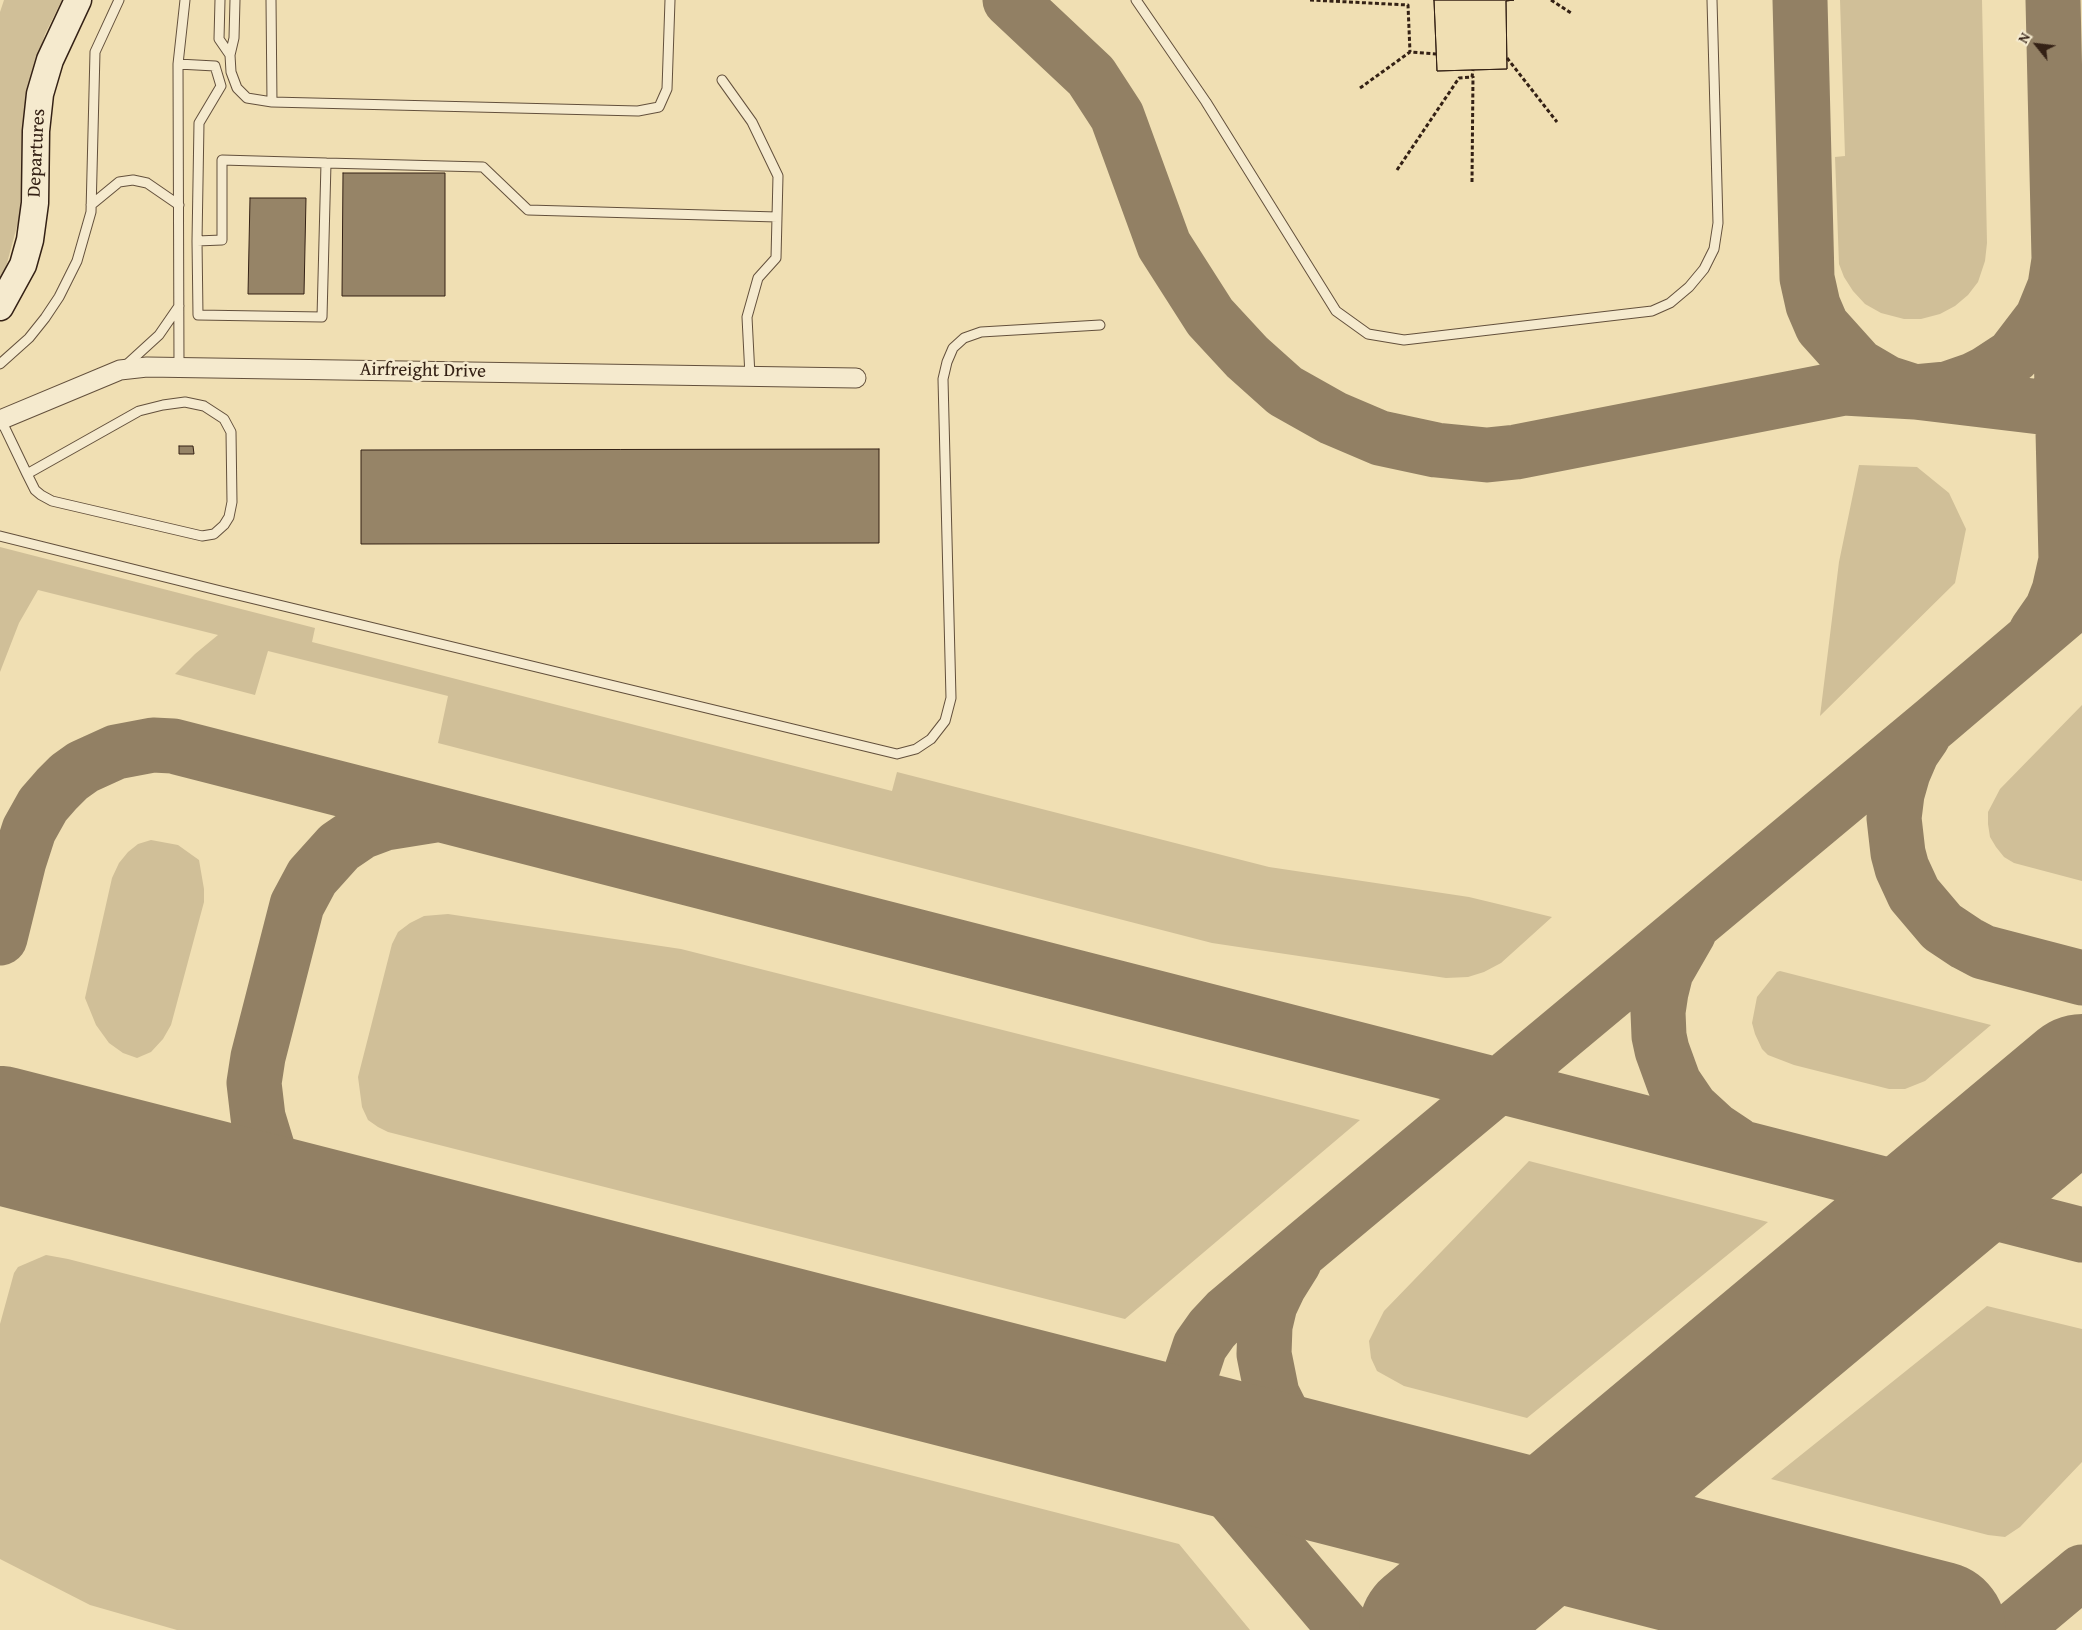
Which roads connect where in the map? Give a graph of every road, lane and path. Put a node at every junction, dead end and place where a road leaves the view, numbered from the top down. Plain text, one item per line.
1 (78, 0) edge
2 (119, 0) edge
3 (185, 0) edge
4 (220, 0) edge
5 (235, 0) edge
6 (271, 0) edge
7 (670, 0) edge
8 (1136, 0) edge
9 (1310, 0) edge
10 (1551, 0) edge
11 (1712, 0) edge
12 (1571, 13) dead end
13 (1410, 52) junction
14 (1436, 54) dead end
15 (230, 55) junction
16 (1507, 58) dead end
17 (178, 64) junction
18 (722, 80) dead end
19 (1360, 88) dead end
20 (272, 102) junction
21 (1557, 122) dead end
22 (326, 163) junction
23 (1397, 170) dead end
24 (1472, 182) dead end
25 (91, 205) junction
26 (178, 205) junction
27 (777, 217) junction
28 (198, 241) junction
29 (179, 306) junction
30 (0, 307) edge
31 (1100, 326) dead end
32 (0, 364) edge
33 (179, 366) junction
34 (120, 370) junction
35 (750, 376) junction
36 (856, 378) dead end
37 (0, 420) edge
38 (27, 474) junction
39 (0, 536) edge

1 - 30 main road, Departures
2 - 25 lane
3 - 17 lane
4 - 15 lane
5 - 15 lane
6 - 20 lane
7 - 20 lane
8 - 11 lane
9 - 13 path
10 - 12 path
13 - 14 path
13 - 19 path
15 - 20 lane
16 - 21 path
17 - 26 lane
17 - 28 lane
18 - 27 lane
22 - 27 lane
22 - 28 lane
22 - 28 lane
23 - 24 path
25 - 26 lane
25 - 32 lane
26 - 29 lane
27 - 35 lane
29 - 33 lane
29 - 34 lane
31 - 39 lane
33 - 34 street, Airfreight Drive
33 - 35 street, Airfreight Drive
34 - 37 street, Airfreight Drive
35 - 36 street, Airfreight Drive
37 - 38 lane
38 - 38 lane

